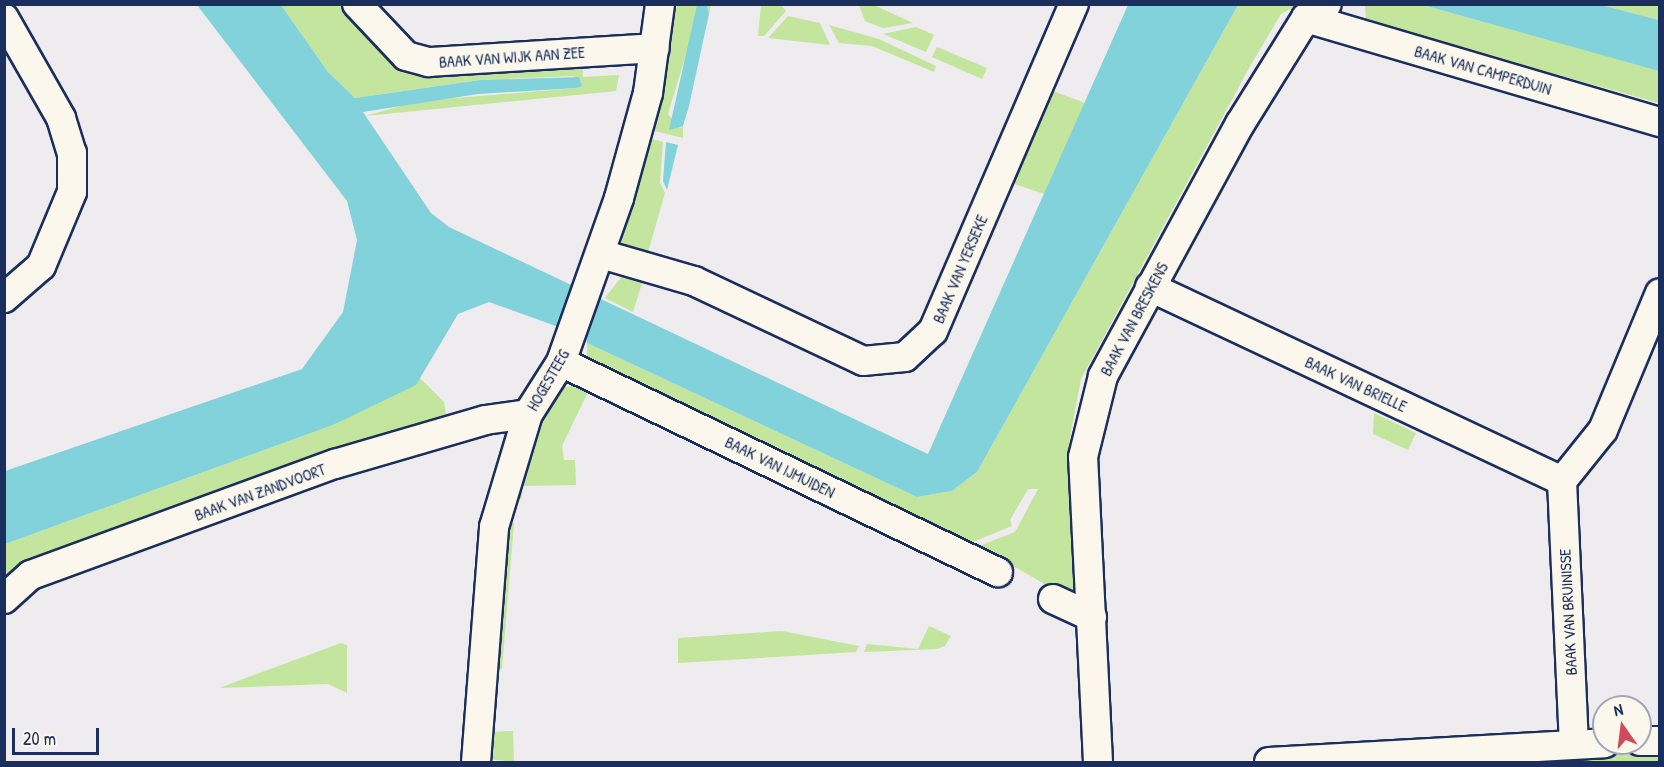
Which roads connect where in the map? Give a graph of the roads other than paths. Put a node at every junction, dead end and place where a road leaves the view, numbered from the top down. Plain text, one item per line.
1 (357, 4) edge
2 (660, 4) edge
3 (1074, 4) edge
4 (1316, 11) edge
5 (4, 18) edge
6 (655, 48) junction
7 (1659, 122) edge
8 (601, 254) junction
9 (1150, 287) junction
10 (1659, 293) edge
11 (4, 298) edge
12 (561, 362) junction
13 (528, 414) junction
14 (1562, 481) junction
15 (998, 572) dead end
16 (4, 599) edge
17 (1053, 599) dead end
18 (1092, 617) junction
19 (1592, 743) edge
20 (1574, 744) junction
21 (476, 762) edge
22 (1098, 762) edge
23 (1269, 762) edge

1 - 6 street, BAAK VAN WIJK AAN ZEE
2 - 6 street, HOGESTEEG
3 - 8 street, BAAK VAN YERSEKE
4 - 7 street, BAAK VAN CAMPERDUIN
4 - 9 street, BAAK VAN BRESKENS
5 - 11 street
6 - 8 street, HOGESTEEG
8 - 12 street, HOGESTEEG
9 - 14 street, BAAK VAN BRIELLE
9 - 18 street, BAAK VAN BRESKENS
10 - 14 street
12 - 13 street, HOGESTEEG
12 - 15 street, BAAK VAN IJMUIDEN
13 - 16 street, BAAK VAN ZANDVOORT
13 - 21 street, HOGESTEEG
14 - 20 street, BAAK VAN BRUINISSE
17 - 18 street
18 - 22 street, BAAK VAN BRESKENS
19 - 20 street
20 - 23 street

